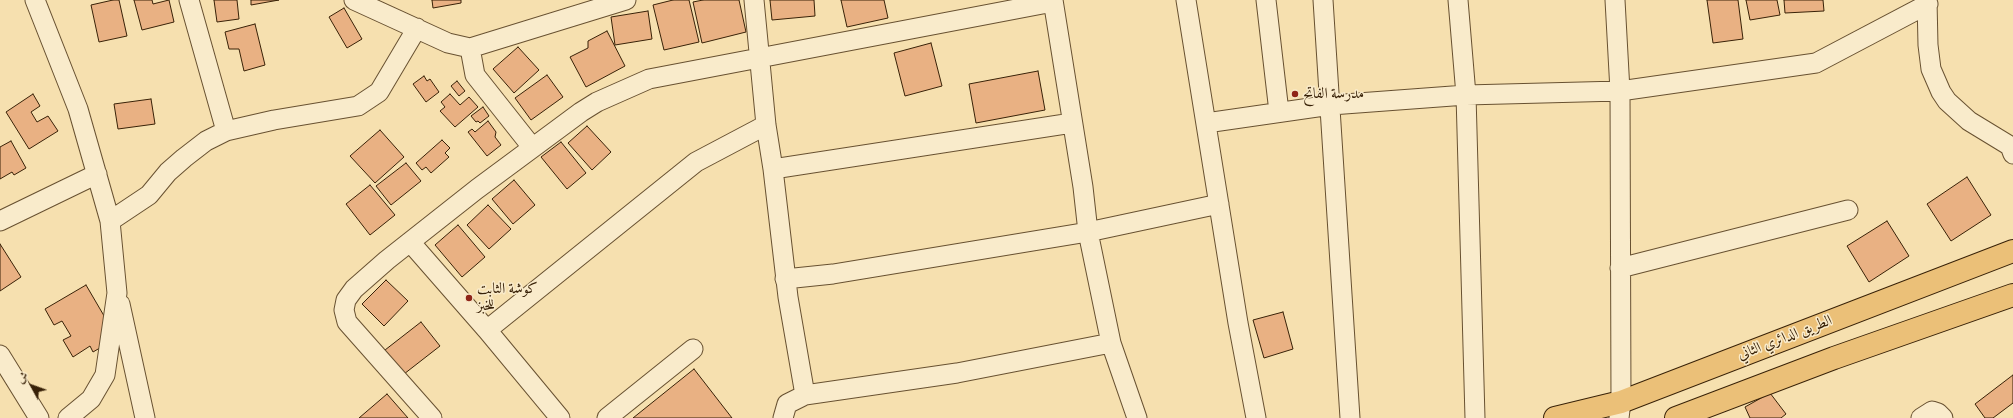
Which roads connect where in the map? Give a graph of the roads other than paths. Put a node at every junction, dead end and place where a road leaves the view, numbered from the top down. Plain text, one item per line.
1 (36, 0) edge
2 (189, 0) edge
3 (354, 0) edge
4 (626, 0) edge
5 (754, 0) edge
6 (1186, 0) edge
7 (1266, 0) edge
8 (1323, 0) edge
9 (1458, 0) edge
10 (1616, 0) edge
11 (1053, 1) edge
12 (1928, 2) edge
13 (417, 28) junction
14 (470, 48) junction
15 (760, 58) junction
16 (1620, 91) junction
17 (1466, 95) junction
18 (1331, 105) junction
19 (1279, 112) junction
20 (1072, 123) junction
21 (1206, 123) junction
22 (766, 125) junction
23 (226, 132) junction
24 (532, 147) junction
25 (2012, 147) edge
26 (773, 169) junction
27 (97, 174) junction
28 (1219, 204) junction
29 (1848, 210) dead end
30 (0, 221) edge
31 (110, 222) junction
32 (1088, 232) junction
33 (411, 243) junction
34 (2013, 251) edge
35 (1620, 268) junction
36 (785, 279) junction
37 (117, 293) junction
38 (2013, 295) edge
39 (487, 330) junction
40 (1111, 343) junction
41 (693, 349) dead end
42 (0, 355) edge
43 (805, 395) junction
44 (1620, 410) edge
45 (39, 418) edge
46 (68, 418) edge
47 (145, 418) edge
48 (432, 418) edge
49 (560, 418) edge
50 (607, 418) edge
51 (783, 418) edge
52 (1137, 418) edge
53 (1256, 418) edge
54 (1350, 418) edge
55 (1475, 418) edge
56 (1555, 418) edge
57 (1676, 418) edge
58 (1921, 418) edge
59 (1943, 418) edge

1 - 27 street
2 - 23 street
3 - 13 street
4 - 14 street
5 - 15 street
6 - 21 street
7 - 19 street
8 - 18 street
9 - 17 street
10 - 16 street
11 - 15 street
11 - 20 street
12 - 16 street
12 - 25 street
13 - 14 street
13 - 23 street
14 - 24 street
15 - 22 street
15 - 24 street
16 - 17 street
16 - 35 street
17 - 18 street
17 - 55 street
18 - 19 street
18 - 54 street
19 - 21 street
20 - 26 street
20 - 32 street
21 - 28 street
22 - 26 street
22 - 39 street
23 - 31 street
24 - 33 street
26 - 36 street
27 - 30 street
27 - 31 street
28 - 32 street
28 - 53 street
29 - 35 street
31 - 37 street
32 - 36 street
32 - 40 street
33 - 39 street
33 - 48 street
34 - 44 main road, الطريق الدائري الثاني
35 - 44 street
36 - 43 street
37 - 46 street
37 - 47 street
38 - 57 main road
39 - 49 street
40 - 43 street
40 - 52 street
41 - 50 street
42 - 45 street
43 - 51 street
44 - 56 main road, الطريق الدائري الثاني
58 - 59 street

